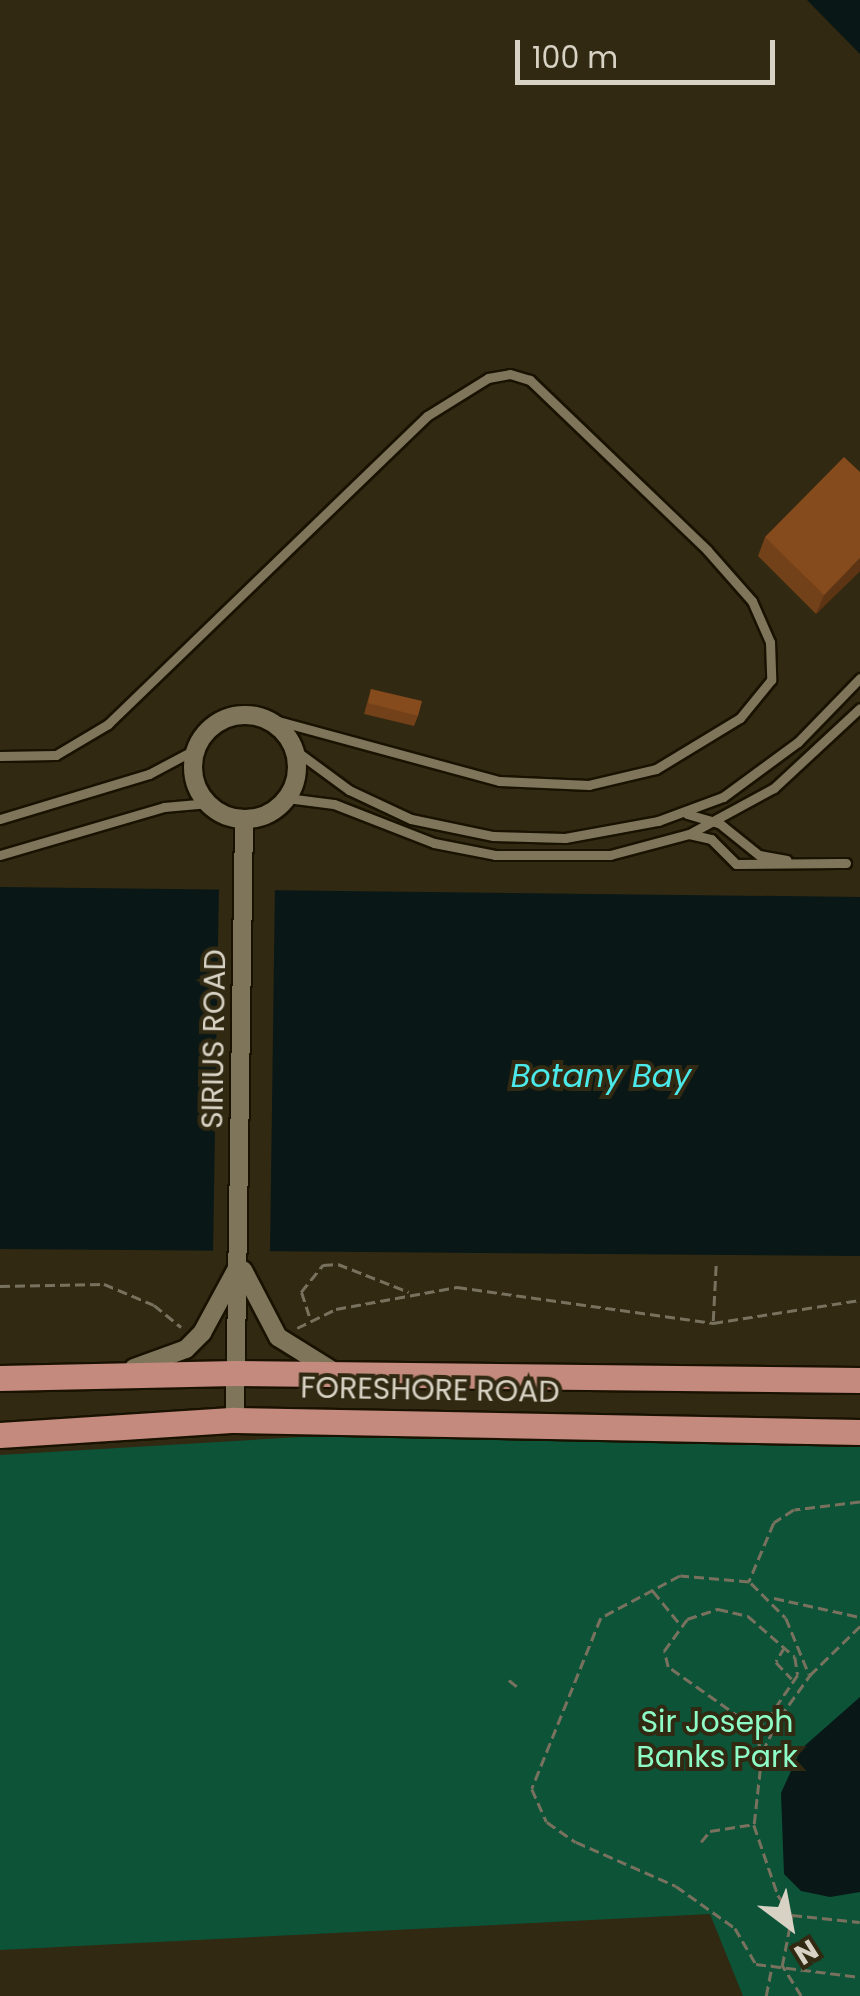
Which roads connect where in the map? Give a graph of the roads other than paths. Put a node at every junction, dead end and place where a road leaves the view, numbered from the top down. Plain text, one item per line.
1 (860, 678) edge
2 (860, 708) edge
3 (263, 718) junction
4 (196, 749) junction
5 (296, 752) junction
6 (0, 756) edge
7 (286, 798) junction
8 (208, 804) junction
9 (683, 814) junction
10 (0, 818) edge
11 (244, 818) junction
12 (719, 823) junction
13 (689, 834) junction
14 (0, 855) edge
15 (800, 862) junction
16 (846, 863) dead end
17 (240, 1260) junction
18 (236, 1373) junction
19 (342, 1374) junction
20 (95, 1376) junction
21 (0, 1378) edge
22 (860, 1380) edge
23 (235, 1420) junction
24 (860, 1432) edge
25 (0, 1436) edge

1 - 9 lane
2 - 12 lane
3 - 4 street
3 - 5 street
3 - 6 lane
4 - 8 street
4 - 10 lane
5 - 7 street
5 - 9 lane
7 - 11 street
7 - 13 lane
8 - 11 street
8 - 14 lane
9 - 12 lane
11 - 17 street, SIRIUS ROAD
12 - 13 lane
12 - 15 lane
13 - 15 lane
15 - 16 lane
17 - 18 street, SIRIUS ROAD
17 - 19 street, SIRIUS ROAD
17 - 20 street, SIRIUS ROAD
18 - 19 main road, FORESHORE ROAD
18 - 20 main road, FORESHORE ROAD
18 - 23 street, SIRIUS ROAD
19 - 22 main road, FORESHORE ROAD
20 - 21 main road, FORESHORE ROAD
23 - 24 main road, FORESHORE ROAD
23 - 25 main road, FORESHORE ROAD

